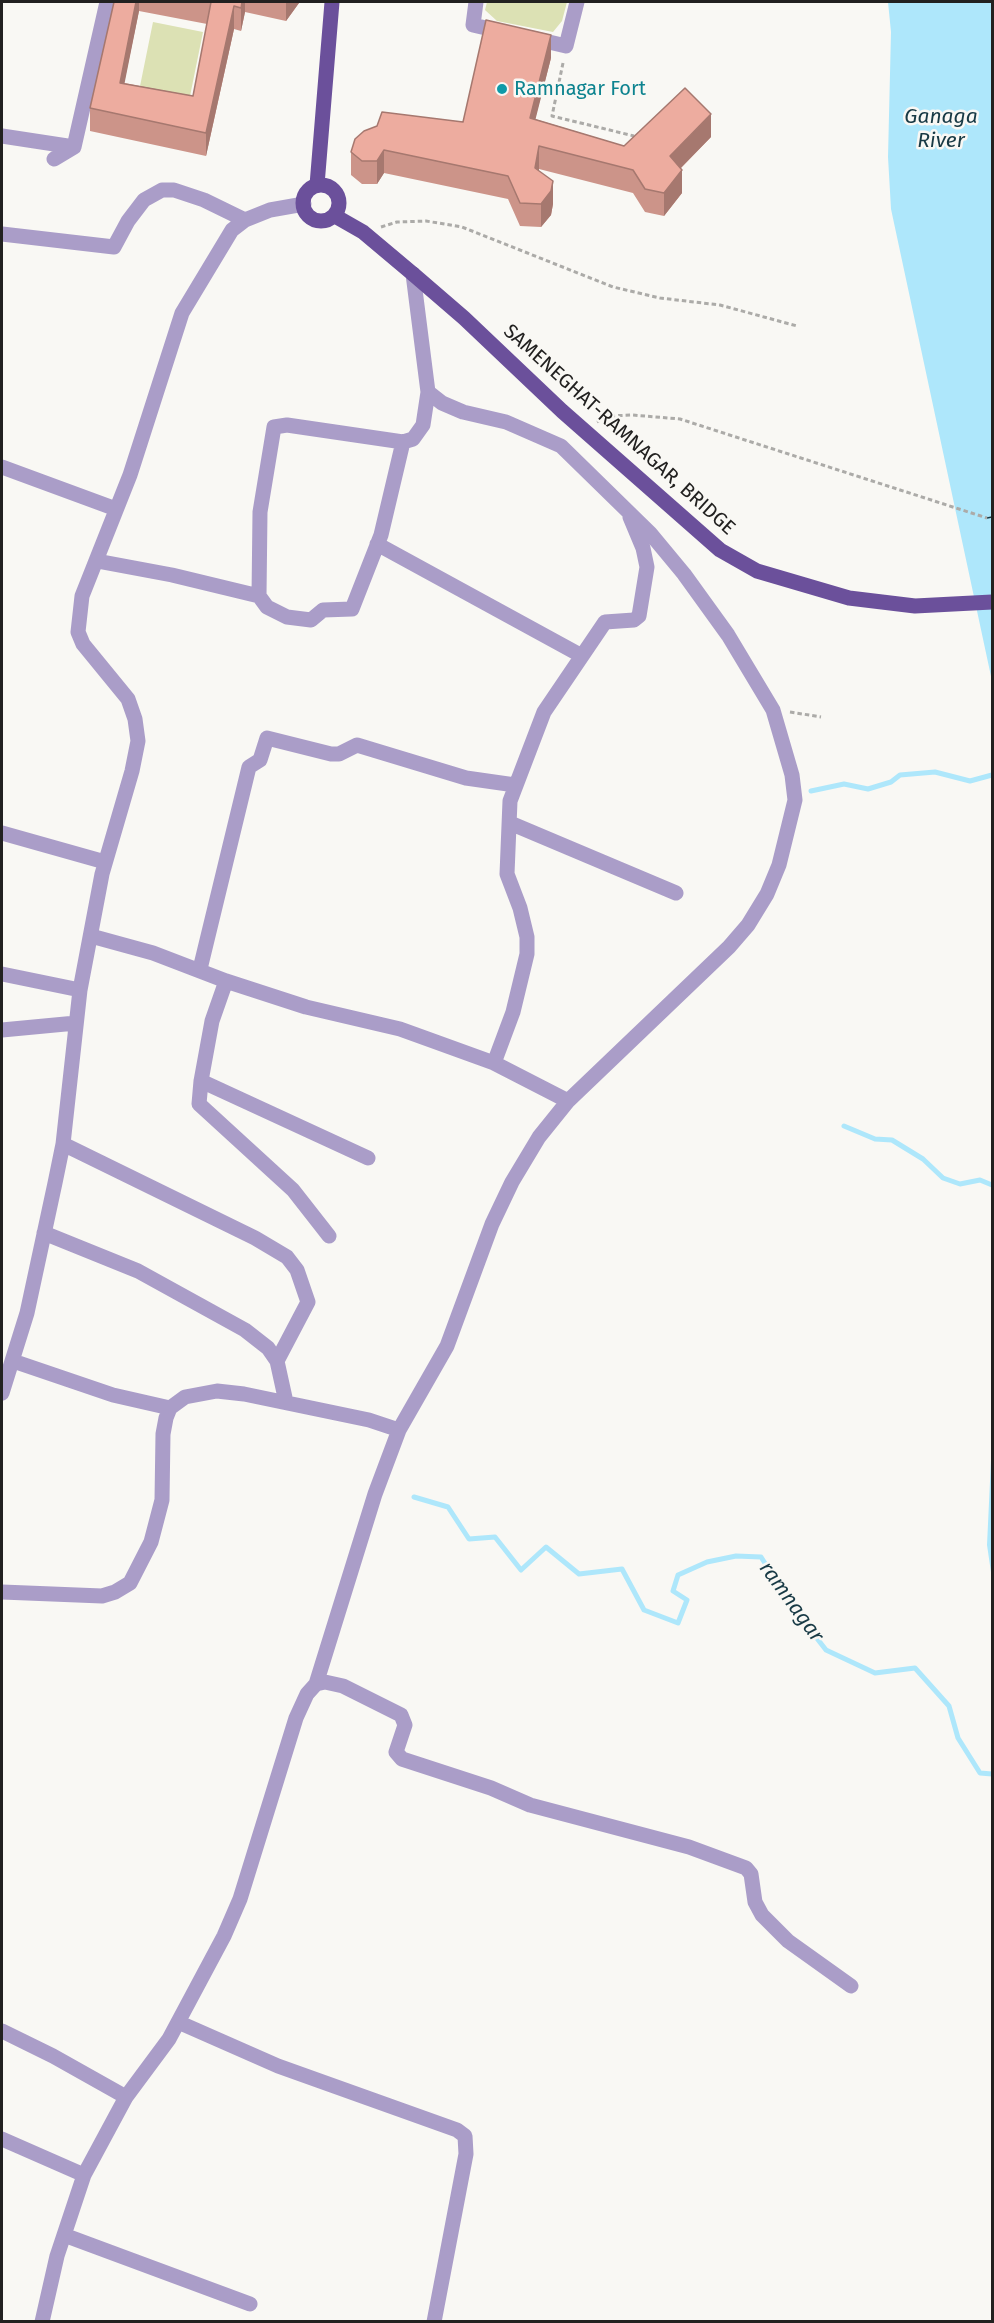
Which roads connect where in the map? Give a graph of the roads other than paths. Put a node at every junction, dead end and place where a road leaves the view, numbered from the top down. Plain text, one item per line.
1 (107, 2) edge
2 (332, 2) edge
3 (476, 2) edge
4 (577, 2) edge
5 (2, 136) edge
6 (74, 147) junction
7 (54, 159) dead end
8 (317, 185) junction
9 (304, 204) junction
10 (335, 216) junction
11 (245, 220) junction
12 (2, 234) edge
13 (413, 274) junction
14 (428, 392) junction
15 (402, 442) junction
16 (2, 467) edge
17 (626, 508) junction
18 (116, 509) junction
19 (377, 544) junction
20 (97, 561) junction
21 (259, 596) junction
22 (993, 602) edge
23 (582, 656) junction
24 (515, 785) junction
25 (510, 823) junction
26 (2, 833) edge
27 (105, 862) junction
28 (676, 892) dead end
29 (91, 936) junction
30 (200, 969) junction
31 (2, 975) edge
32 (226, 981) junction
33 (80, 990) junction
34 (76, 1023) junction
35 (2, 1030) edge
36 (494, 1064) junction
37 (201, 1081) junction
38 (568, 1101) junction
39 (63, 1144) junction
40 (368, 1158) dead end
41 (44, 1233) junction
42 (329, 1236) dead end
43 (277, 1361) junction
44 (8, 1368) edge
45 (2, 1393) edge
46 (286, 1402) junction
47 (170, 1408) junction
48 (399, 1430) junction
49 (2, 1592) edge
50 (316, 1684) junction
51 (851, 1986) dead end
52 (178, 2022) junction
53 (2, 2031) edge
54 (126, 2097) junction
55 (2, 2139) edge
56 (84, 2175) junction
57 (64, 2235) junction
58 (250, 2304) dead end
59 (42, 2322) edge
60 (434, 2322) edge

1 - 6 street
2 - 8 main road
3 - 4 street
5 - 6 street
6 - 7 street
8 - 9 main road
8 - 10 main road
9 - 10 main road
9 - 11 street
10 - 13 main road, SAMENEGHAT-RAMNAGAR, BRIDGE
11 - 12 street
11 - 18 street
13 - 14 street
13 - 22 main road, SAMENEGHAT-RAMNAGAR, BRIDGE, bridge
14 - 15 street
14 - 17 street
15 - 19 street
15 - 21 street
16 - 18 street
17 - 23 street
17 - 38 street
18 - 20 street
19 - 21 street
19 - 23 street
20 - 21 street
20 - 27 street
23 - 24 street
24 - 25 street
24 - 30 street
25 - 28 street
25 - 36 street
26 - 27 street
27 - 29 street
29 - 30 street
29 - 33 street
30 - 32 street
31 - 33 street
32 - 36 street
32 - 37 street
33 - 34 street
34 - 35 street
34 - 39 street
36 - 38 street
37 - 40 street
37 - 42 street
38 - 48 street
39 - 41 street
39 - 43 street
41 - 43 street
41 - 44 street
43 - 46 street
44 - 45 street
44 - 47 street
46 - 47 street
46 - 48 street
47 - 49 street
48 - 50 street
50 - 51 street
50 - 52 street
52 - 54 street
52 - 60 street
53 - 54 street
54 - 56 street
55 - 56 street
56 - 57 street
57 - 58 street
57 - 59 street

